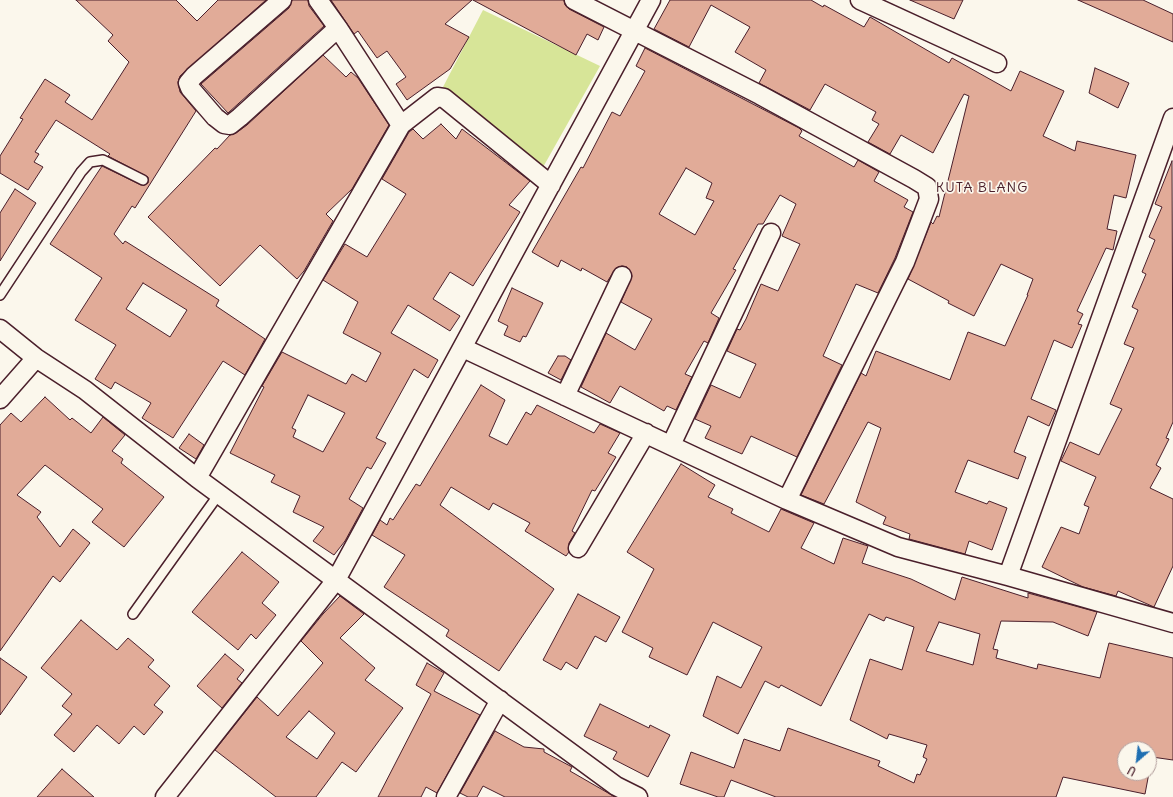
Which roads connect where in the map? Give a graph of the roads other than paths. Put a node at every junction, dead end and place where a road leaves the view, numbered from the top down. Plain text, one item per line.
1 (282, 0) edge
2 (318, 0) edge
3 (574, 0) edge
4 (650, 0) edge
5 (860, 0) edge
6 (338, 28) junction
7 (634, 30) junction
8 (997, 63) dead end
9 (1173, 118) edge
10 (401, 125) junction
11 (143, 180) dead end
12 (551, 185) junction
13 (771, 233) dead end
14 (622, 276) dead end
15 (0, 295) edge
16 (0, 329) edge
17 (462, 348) junction
18 (36, 358) junction
19 (565, 396) junction
20 (0, 399) edge
21 (646, 433) junction
22 (671, 445) junction
23 (197, 478) junction
24 (219, 494) junction
25 (787, 500) junction
26 (578, 548) dead end
27 (1008, 576) junction
28 (336, 580) junction
29 (133, 614) dead end
30 (1173, 623) edge
31 (500, 700) junction
32 (165, 797) edge
33 (446, 797) edge
34 (638, 797) edge

1 - 6 street
2 - 6 street
3 - 7 street
4 - 7 street
5 - 8 street
6 - 10 street
7 - 12 street
7 - 25 street
9 - 27 street
10 - 12 street
10 - 23 street
11 - 15 lane
12 - 17 street
13 - 22 street
14 - 19 street
16 - 18 street
17 - 19 street
17 - 28 street
18 - 20 street
18 - 23 street
19 - 21 street
21 - 22 street
21 - 26 street
22 - 25 street
23 - 24 street
24 - 28 street
24 - 29 lane
25 - 27 street
27 - 30 street
28 - 31 street
28 - 32 street
31 - 33 street
31 - 34 street

